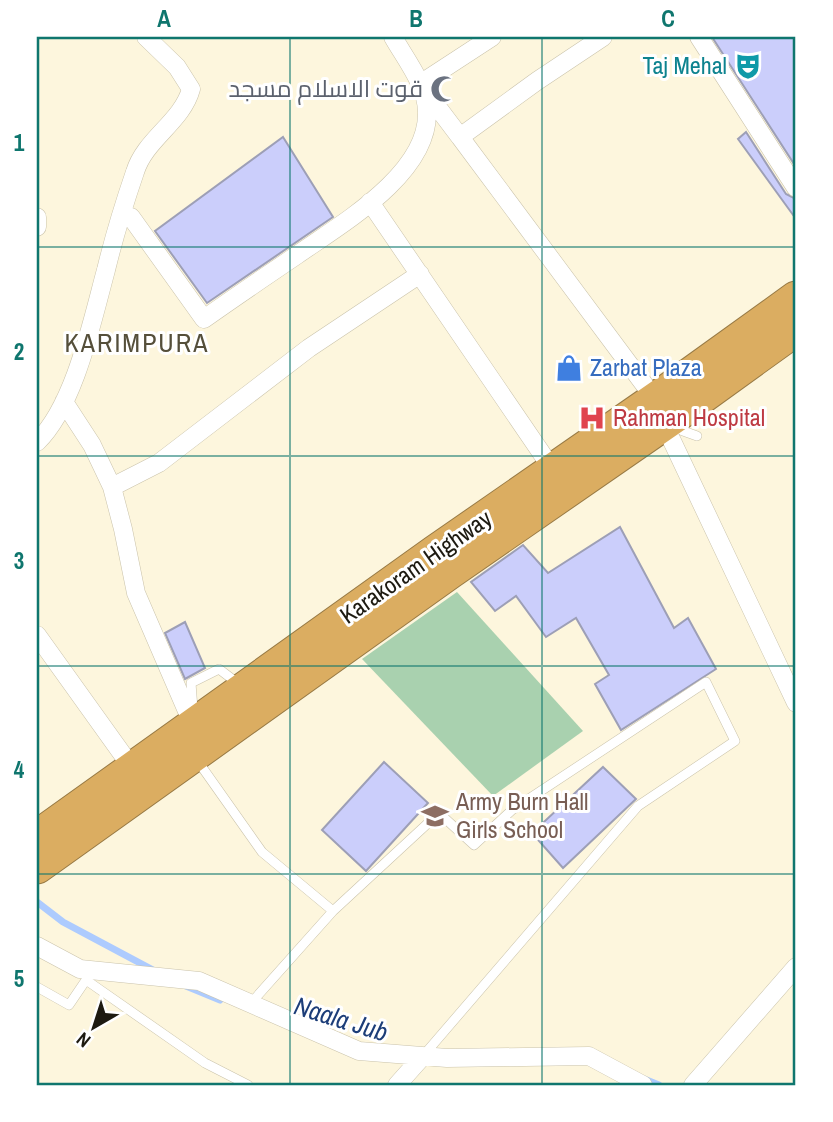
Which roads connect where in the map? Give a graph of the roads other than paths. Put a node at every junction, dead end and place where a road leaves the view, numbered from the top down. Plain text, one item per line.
1 (146, 37) edge
2 (393, 37) edge
3 (492, 37) edge
4 (603, 37) edge
5 (699, 37) edge
6 (420, 84) junction
7 (460, 137) junction
8 (796, 188) edge
9 (370, 202) junction
10 (122, 215) junction
11 (37, 217) edge
12 (37, 227) edge
13 (420, 274) junction
14 (796, 298) edge
15 (796, 329) edge
16 (64, 402) junction
17 (659, 412) junction
18 (697, 436) dead end
19 (37, 442) edge
20 (553, 470) junction
21 (111, 487) junction
22 (37, 635) edge
23 (790, 674) edge
24 (796, 703) edge
25 (194, 741) junction
26 (133, 769) junction
27 (37, 837) edge
28 (37, 867) edge
29 (333, 911) junction
30 (37, 946) edge
31 (796, 967) edge
32 (37, 986) edge
33 (251, 1003) junction
34 (422, 1057) junction
35 (248, 1085) edge
36 (397, 1085) edge
37 (643, 1085) edge
38 (693, 1085) edge

1 - 10 street
2 - 6 street
3 - 6 street
4 - 7 street
5 - 8 street
6 - 7 street
6 - 9 street
7 - 17 street
9 - 10 street
9 - 13 street
10 - 16 street
11 - 12 street
13 - 20 street
13 - 21 street
14 - 17 highway, Karakoram Highway
15 - 17 highway, Karakoram Highway
16 - 19 street
16 - 21 street
17 - 18 lane
17 - 20 highway, Karakoram Highway
17 - 23 street
17 - 25 highway, Karakoram Highway
20 - 25 highway, Karakoram Highway
21 - 25 street
22 - 26 street
23 - 24 street
25 - 26 highway, Karakoram Highway
25 - 28 highway, Karakoram Highway
25 - 29 lane
26 - 27 highway, Karakoram Highway
29 - 33 lane
29 - 34 lane
30 - 33 street
31 - 38 street
32 - 35 lane
33 - 34 street
34 - 36 street
34 - 37 street

